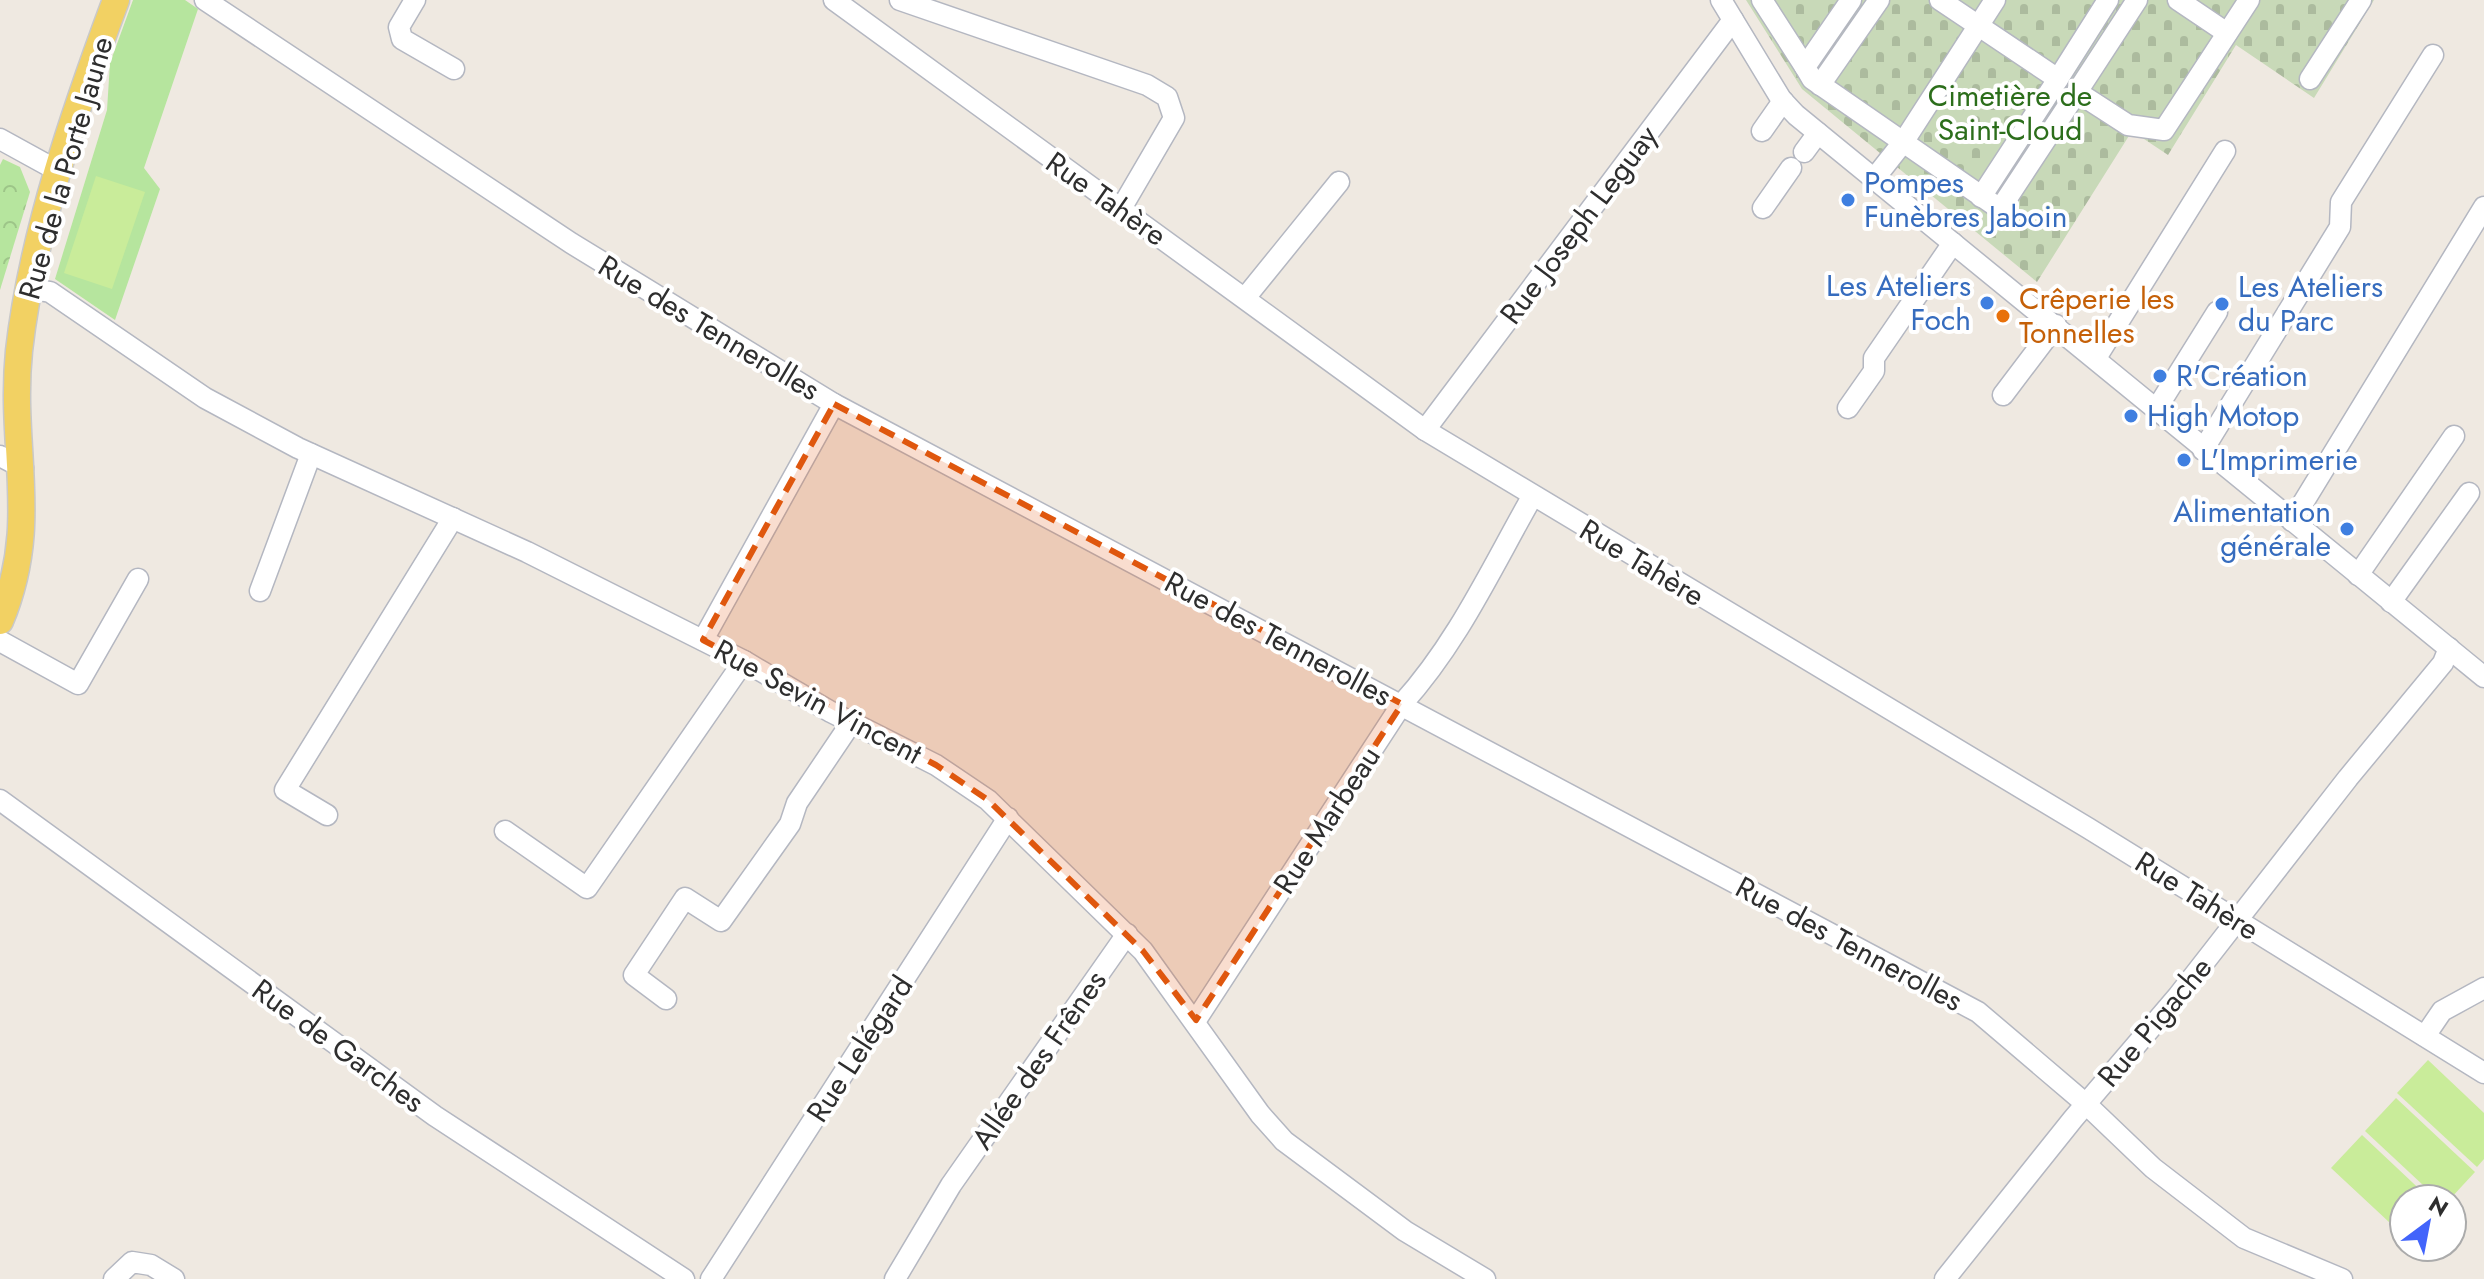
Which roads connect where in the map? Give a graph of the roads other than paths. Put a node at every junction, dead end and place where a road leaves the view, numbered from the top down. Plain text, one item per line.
1 (116, 0) edge
2 (205, 0) edge
3 (415, 0) edge
4 (834, 0) edge
5 (900, 0) edge
6 (1721, 0) edge
7 (1762, 0) edge
8 (1851, 0) edge
9 (1879, 0) edge
10 (1940, 0) edge
11 (1995, 0) edge
12 (2108, 0) edge
13 (2137, 0) edge
14 (2178, 0) edge
15 (2249, 0) edge
16 (2361, 0) edge
17 (1733, 20) junction
18 (1978, 26) junction
19 (2227, 33) junction
20 (2433, 55) dead end
21 (1805, 67) junction
22 (454, 69) dead end
23 (2058, 79) junction
24 (2310, 79) dead end
25 (1820, 85) junction
26 (2077, 92) junction
27 (1786, 104) junction
28 (1818, 133) junction
29 (1766, 134) dead end
30 (0, 139) edge
31 (1904, 141) junction
32 (2225, 151) dead end
33 (60, 172) junction
34 (1874, 179) junction
35 (1339, 182) dead end
36 (1981, 197) junction
37 (1122, 207) junction
38 (2484, 207) edge
39 (1763, 208) dead end
40 (1953, 243) junction
41 (28, 288) junction
42 (1245, 298) junction
43 (2217, 312) dead end
44 (2056, 325) junction
45 (2096, 358) junction
46 (2003, 395) dead end
47 (834, 404) junction
48 (1848, 408) dead end
49 (2157, 408) junction
50 (1425, 430) junction
51 (2454, 436) dead end
52 (2203, 450) junction
53 (311, 454) junction
54 (12, 462) edge
55 (2469, 493) dead end
56 (1532, 497) junction
57 (453, 518) junction
58 (2292, 521) junction
59 (2358, 575) junction
60 (138, 579) dead end
61 (260, 591) dead end
62 (2391, 602) junction
63 (0, 621) edge
64 (703, 640) junction
65 (0, 641) edge
66 (2449, 648) junction
67 (744, 661) junction
68 (2482, 671) edge
69 (1402, 704) junction
70 (851, 723) junction
71 (0, 800) edge
72 (327, 815) dead end
73 (1008, 818) junction
74 (505, 831) dead end
75 (2237, 922) junction
76 (1127, 934) junction
77 (2484, 988) edge
78 (666, 999) dead end
79 (1196, 1020) junction
80 (2425, 1036) junction
81 (2484, 1073) edge
82 (2086, 1104) junction
83 (114, 1279) edge
84 (174, 1279) edge
85 (684, 1279) edge
86 (711, 1279) edge
87 (895, 1279) edge
88 (1485, 1279) edge
89 (1945, 1279) edge
90 (2342, 1279) edge

1 - 33 main road, Rue de la Porte Jaune
2 - 47 street, Rue des Tennerolles
3 - 22 street
4 - 37 street, Rue Tahère
5 - 37 street
6 - 17 street
7 - 21 street
8 - 21 street
9 - 25 street
10 - 18 street
11 - 18 street
12 - 23 street
13 - 26 street
14 - 19 street
15 - 19 street
16 - 24 street
17 - 27 street
17 - 50 street, Rue Joseph Leguay
18 - 23 street
18 - 31 street
19 - 26 street
20 - 52 street
21 - 25 street
23 - 36 street
25 - 31 street
26 - 36 street
27 - 28 street
27 - 29 street
28 - 34 street
28 - 39 street
30 - 33 street
31 - 34 street
31 - 36 street
32 - 45 street
33 - 41 main road, Rue de la Porte Jaune
34 - 40 street
35 - 42 street
37 - 42 street, Rue Tahère
38 - 58 street
40 - 44 street
40 - 48 street
41 - 53 street, Rue Sevin Vincent
41 - 54 main road, Rue de la Porte Jaune
42 - 50 street, Rue Tahère
43 - 49 street
44 - 45 street
44 - 46 street
45 - 49 street
47 - 64 street
47 - 69 street, Rue des Tennerolles
49 - 52 street
50 - 56 street, Rue Tahère
51 - 59 street
52 - 58 street
53 - 57 street, Rue Sevin Vincent
53 - 61 street
54 - 63 main road, Rue de la Porte Jaune
55 - 62 street
56 - 69 street, Rue Marbeau
56 - 75 street, Rue Tahère
57 - 64 street, Rue Sevin Vincent
57 - 72 street
58 - 59 street
59 - 62 street
60 - 65 street
62 - 66 street
64 - 67 street, Rue Sevin Vincent
66 - 68 street
66 - 75 street, Rue Pigache
67 - 70 street, Rue Sevin Vincent
67 - 74 street
69 - 79 street, Rue Marbeau
69 - 82 street, Rue des Tennerolles
70 - 73 street, Rue Sevin Vincent
70 - 78 street
71 - 85 street, Rue de Garches
73 - 76 street, Rue Sevin Vincent
73 - 86 street, Rue Lelégard
75 - 80 street, Rue Tahère
75 - 82 street, Rue Pigache
76 - 79 street, Rue Sevin Vincent
76 - 87 street, Allée des Frênes
77 - 80 street
79 - 88 street, Rue Sevin Vincent
80 - 81 street, Rue Tahère
82 - 89 street, Rue Pigache
82 - 90 street, Rue des Tennerolles
83 - 84 street

